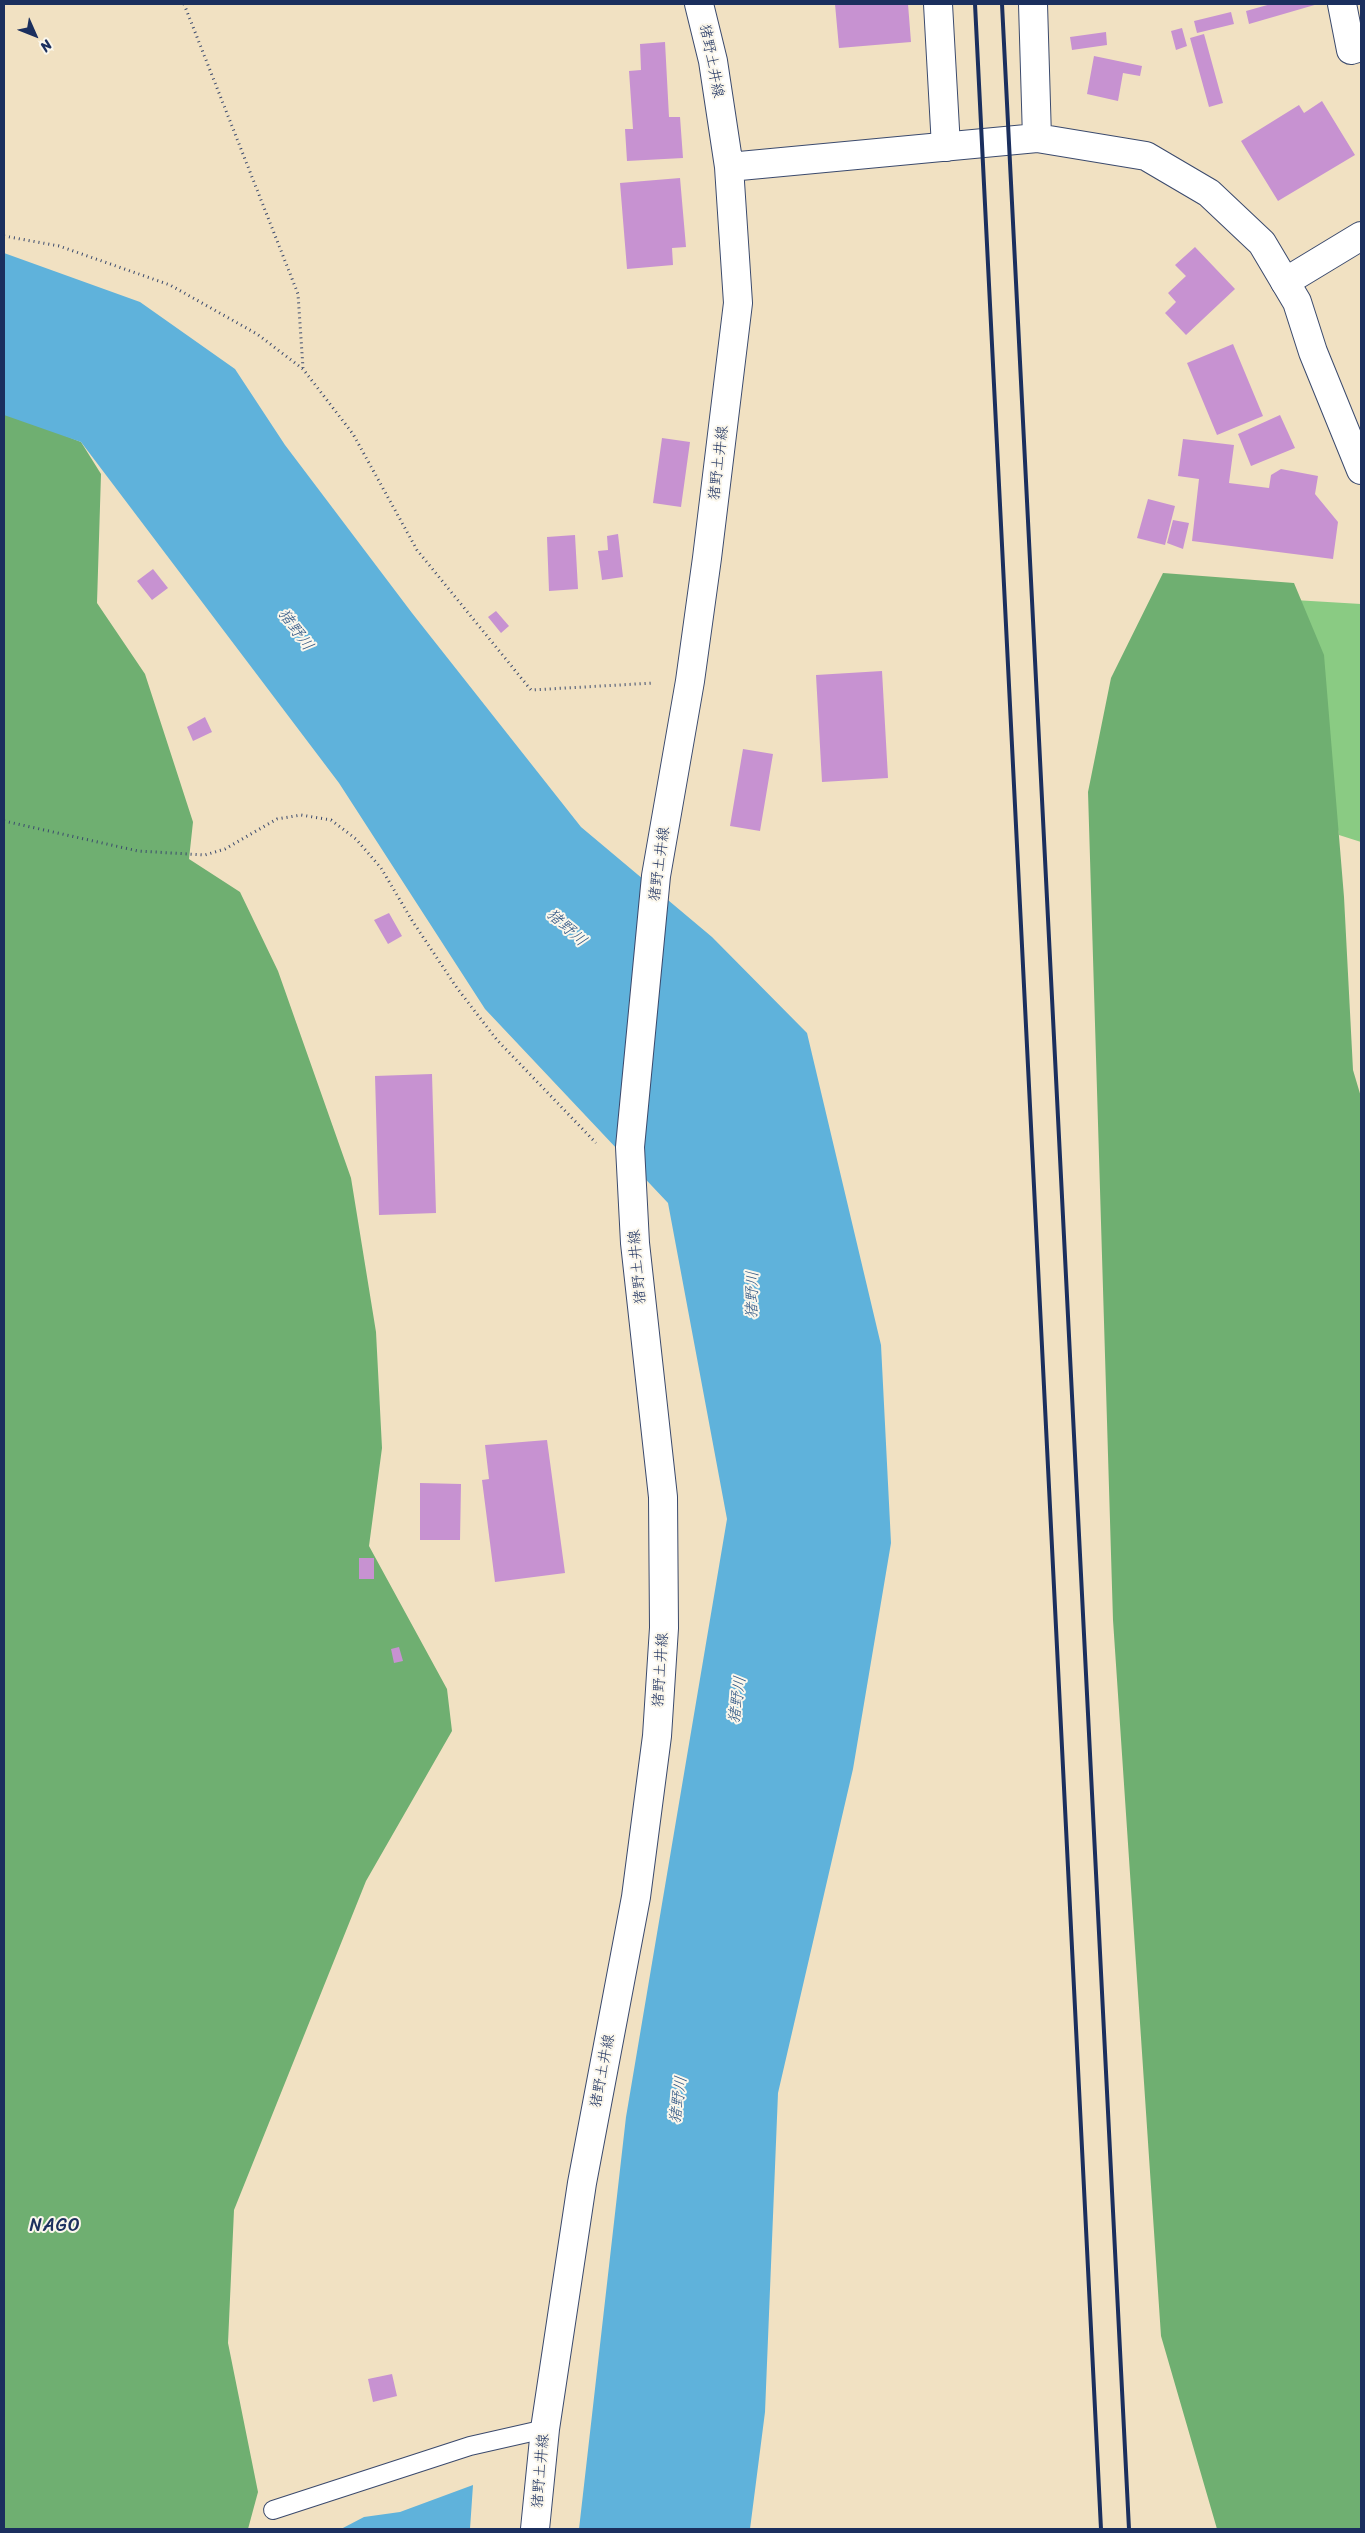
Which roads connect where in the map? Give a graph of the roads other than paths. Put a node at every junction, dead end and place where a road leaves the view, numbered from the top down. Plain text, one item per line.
1 (699, 4) edge
2 (938, 4) edge
3 (1033, 4) edge
4 (1342, 4) edge
5 (1361, 47) edge
6 (1037, 138) junction
7 (946, 147) junction
8 (729, 167) junction
9 (1361, 236) edge
10 (1285, 282) junction
11 (1361, 470) edge
12 (544, 2429) junction
13 (273, 2510) dead end
14 (535, 2529) edge

1 - 8 main road, 猪野土井線
2 - 7 main road
3 - 6 main road
4 - 5 main road
6 - 7 main road
6 - 10 main road
7 - 8 main road
8 - 12 main road, 猪野土井線
9 - 10 main road
10 - 11 main road
12 - 13 lane
12 - 14 main road, 猪野土井線

